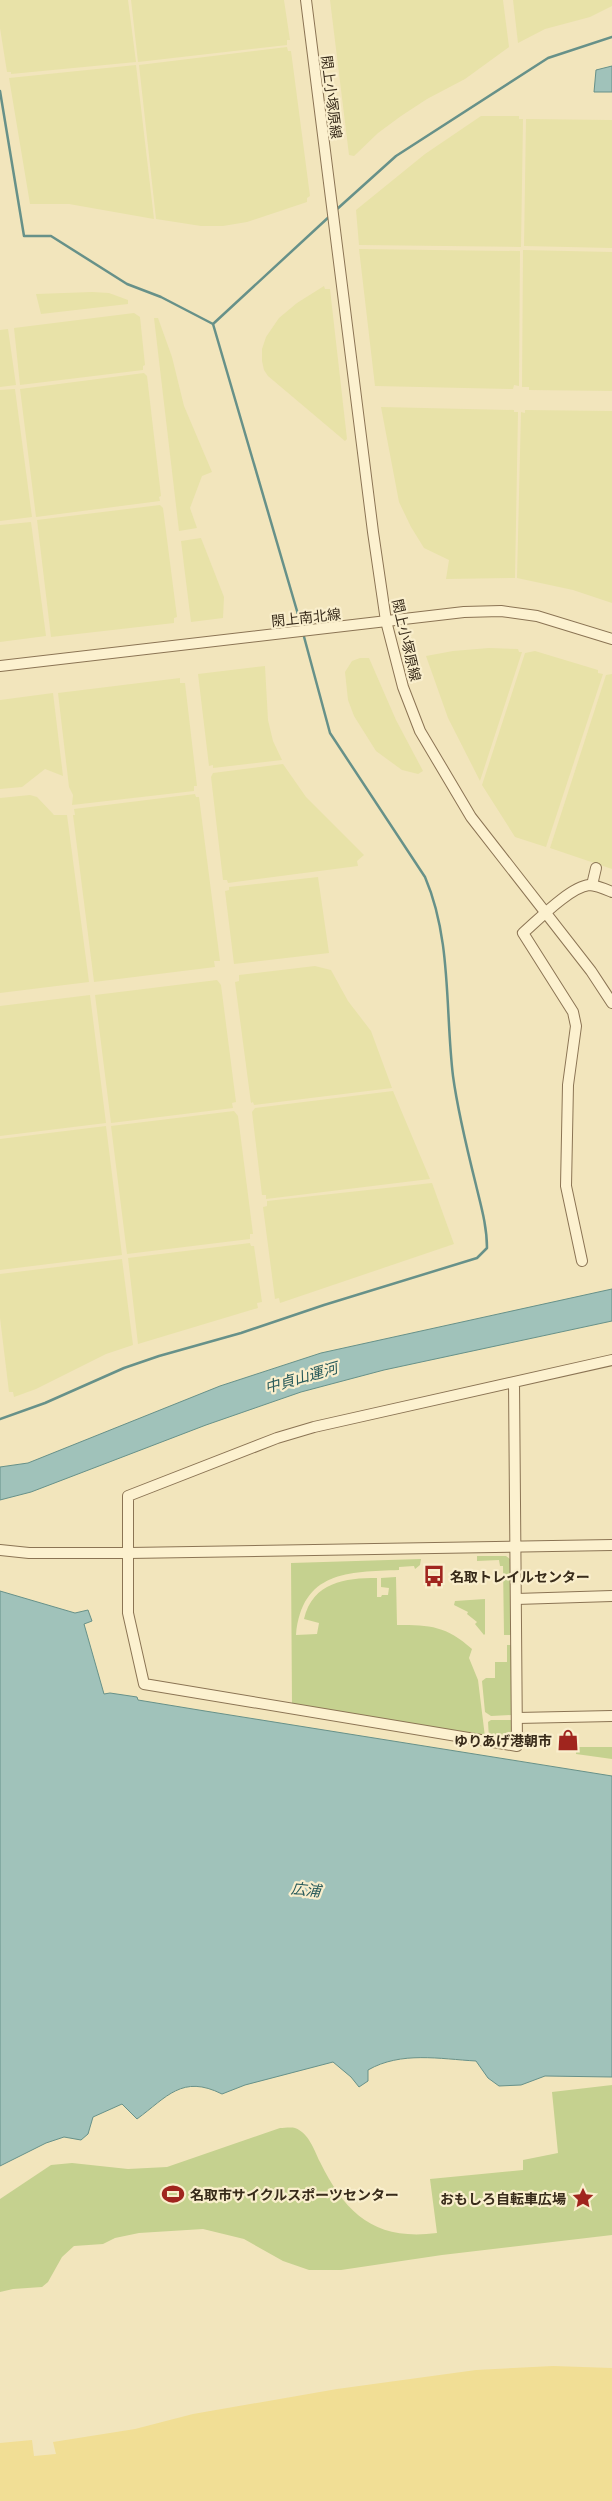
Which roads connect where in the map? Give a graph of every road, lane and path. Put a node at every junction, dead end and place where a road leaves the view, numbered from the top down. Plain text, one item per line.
1 (306, 0) edge
2 (386, 621) junction
3 (612, 639) edge
4 (0, 666) edge
5 (596, 868) dead end
6 (592, 885) junction
7 (612, 892) edge
8 (546, 913) junction
9 (612, 1003) edge
10 (582, 1261) dead end
11 (612, 1360) edge
12 (514, 1382) junction
13 (612, 1545) edge
14 (516, 1547) junction
15 (0, 1550) edge
16 (129, 1553) junction
17 (612, 1596) edge
18 (516, 1599) junction
19 (612, 1716) edge
20 (517, 1718) junction

1 - 2 street, 閖上小塚原線
2 - 3 street, 閖上南北線
2 - 4 street, 閖上南北線
2 - 8 street, 閖上小塚原線
5 - 6 street
6 - 7 street
6 - 8 street
8 - 9 street, 閖上小塚原線
8 - 10 street
11 - 12 street
12 - 14 street
12 - 16 street
13 - 14 street
14 - 16 street
14 - 18 street
15 - 16 street
16 - 20 street
17 - 18 street
18 - 20 street
19 - 20 street

